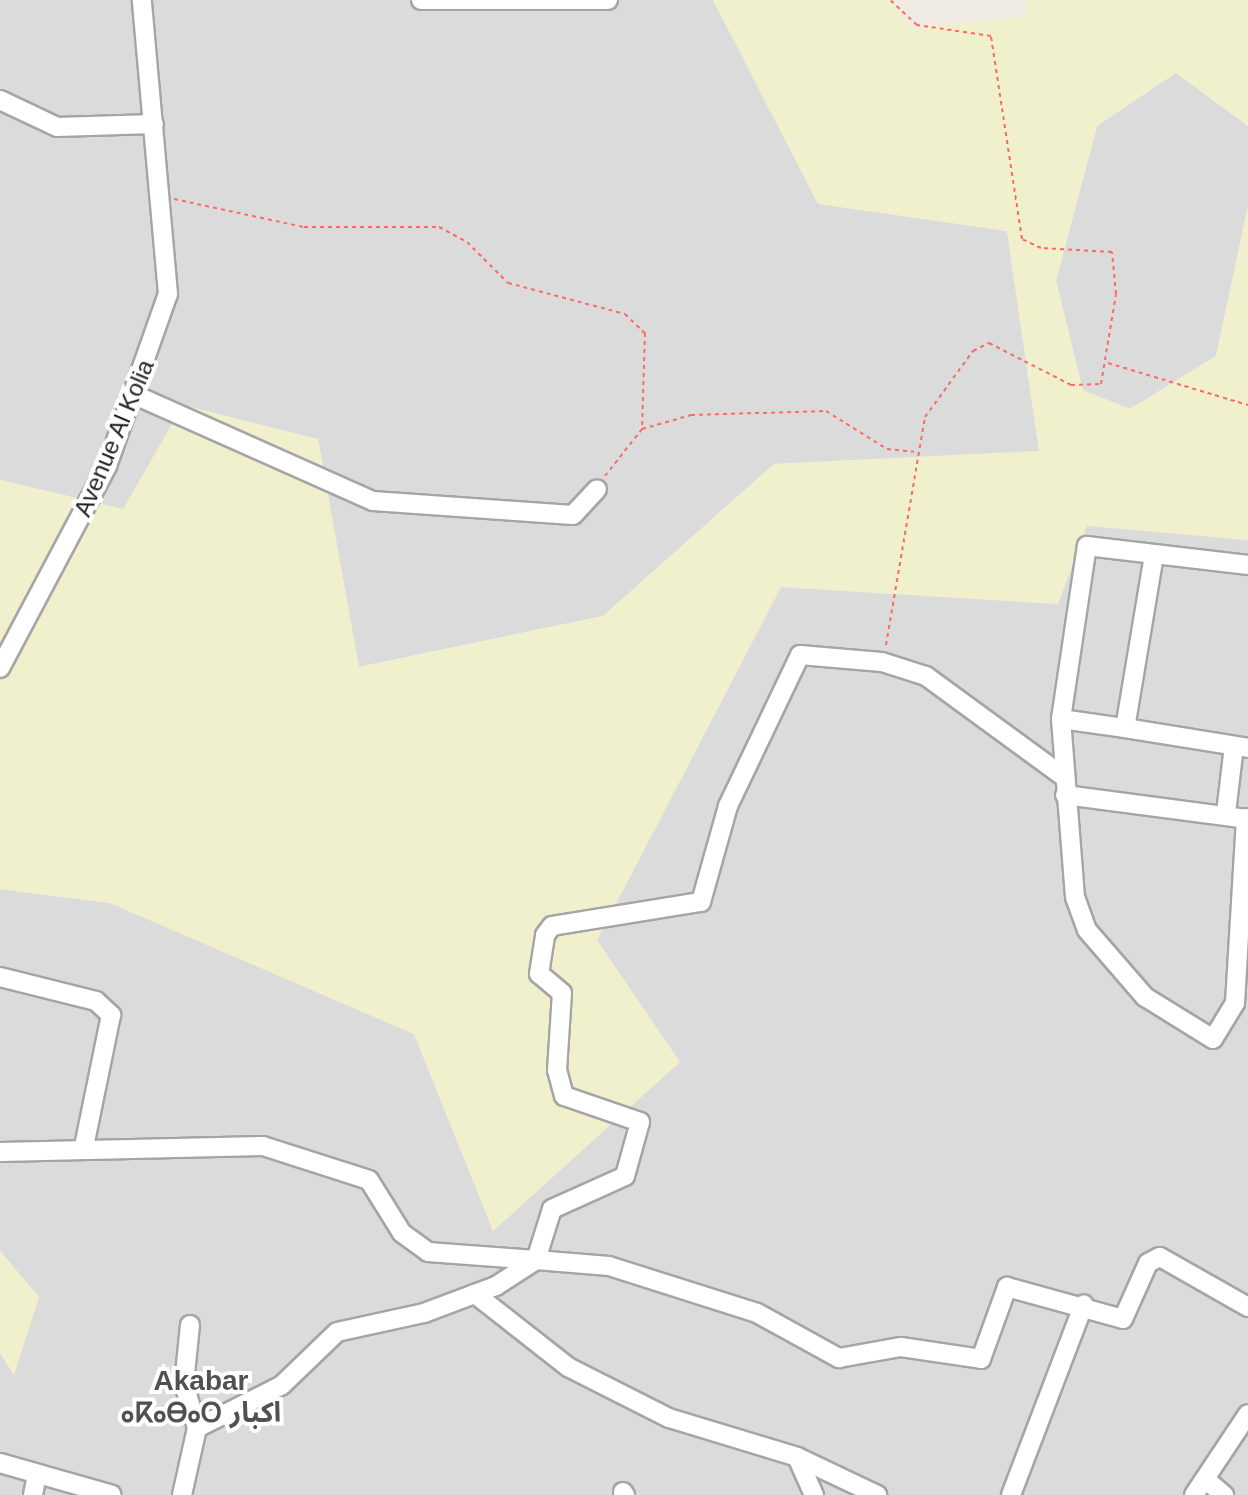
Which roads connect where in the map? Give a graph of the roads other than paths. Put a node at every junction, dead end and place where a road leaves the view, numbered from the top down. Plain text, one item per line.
1 (142, 0) edge
2 (421, 0) edge
3 (608, 0) edge
4 (507, 2) edge
5 (0, 100) edge
6 (154, 124) junction
7 (137, 396) junction
8 (597, 489) road end
9 (1154, 555) junction
10 (1248, 565) edge
11 (0, 668) edge
12 (1061, 719) junction
13 (1125, 728) junction
14 (1241, 747) edge
15 (1065, 786) junction
16 (1226, 813) junction
17 (1247, 818) edge
18 (0, 977) edge
19 (1242, 1004) edge
20 (84, 1146) junction
21 (0, 1152) edge
22 (536, 1260) junction
23 (475, 1294) junction
24 (1084, 1304) junction
25 (1248, 1307) edge
26 (190, 1325) dead end
27 (1248, 1414) edge
28 (197, 1428) junction
29 (797, 1457) junction
30 (0, 1463) edge
31 (37, 1474) junction
32 (1205, 1479) junction
33 (33, 1495) edge
34 (112, 1495) edge
35 (182, 1495) edge
36 (814, 1495) edge
37 (877, 1495) edge
38 (1011, 1495) edge
39 (1194, 1495) edge
40 (1224, 1495) edge

1 - 6 street, Avenue Al Kolia
2 - 4 street
3 - 4 street
5 - 6 street
6 - 7 street, Avenue Al Kolia
7 - 8 street
7 - 11 street, Avenue Al Kolia
9 - 10 street
9 - 12 street
9 - 13 street
12 - 13 street
12 - 15 street
13 - 14 street
14 - 16 street
15 - 16 street
15 - 19 street
15 - 22 street
16 - 17 street
17 - 19 street
18 - 20 street
20 - 21 street
20 - 22 street
22 - 23 street
22 - 24 street
23 - 28 street
23 - 29 street
24 - 25 street
24 - 38 street
26 - 28 street
27 - 32 street
28 - 35 street
29 - 36 street
29 - 37 street
30 - 31 street
31 - 33 street
31 - 34 street
32 - 39 street
32 - 40 street

